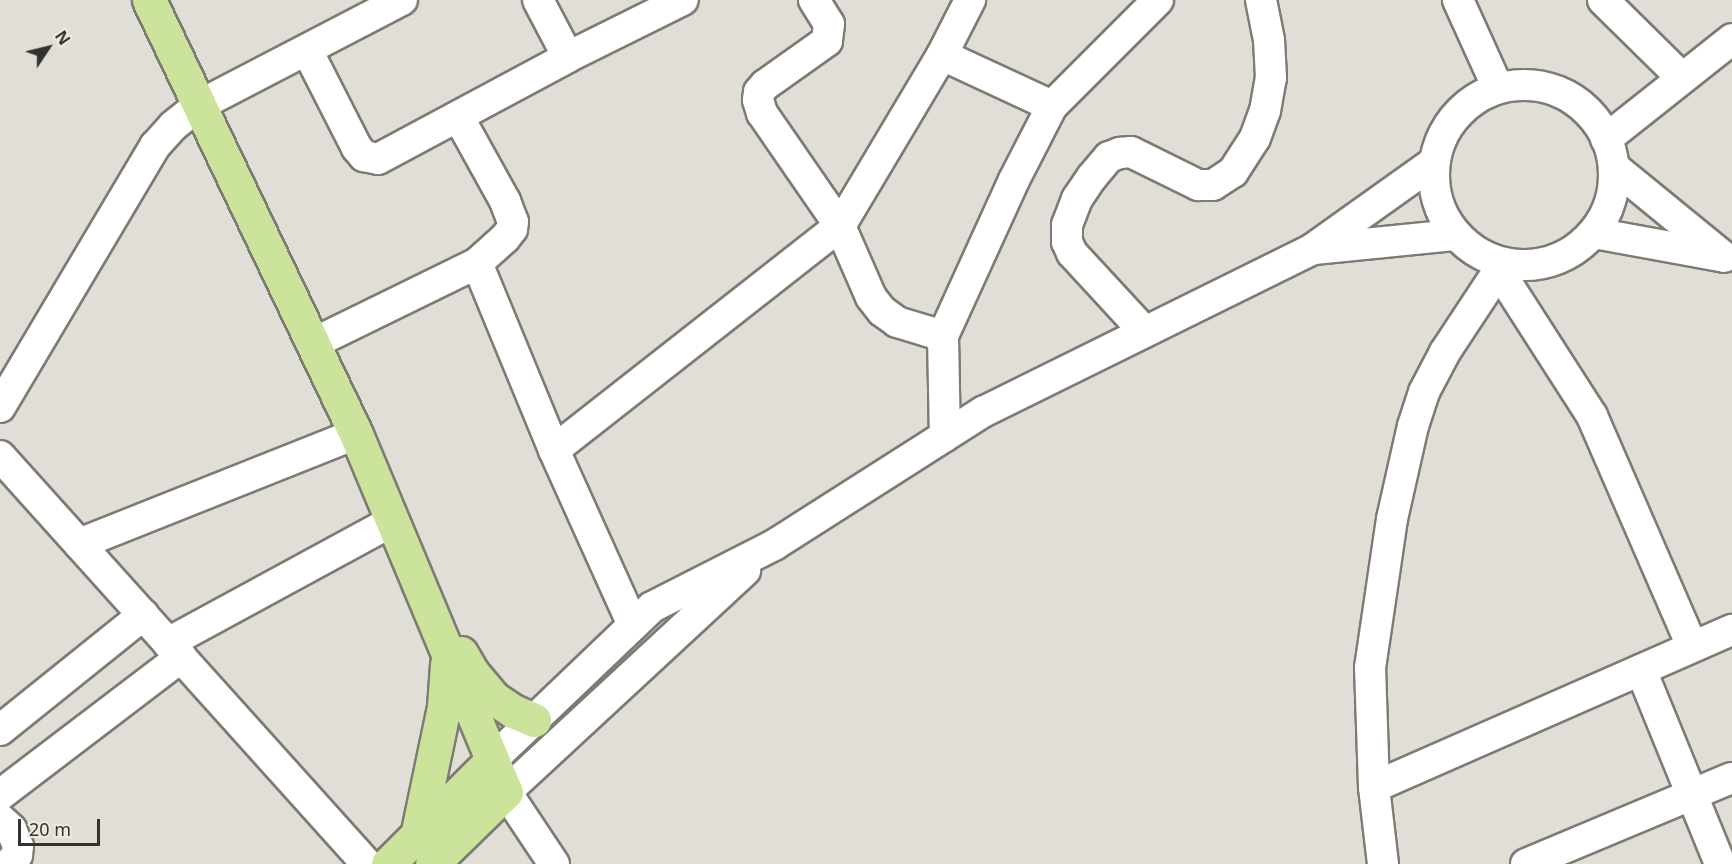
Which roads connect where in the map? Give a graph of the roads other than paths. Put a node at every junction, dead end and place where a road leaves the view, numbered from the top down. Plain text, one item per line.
1 (148, 0) edge
2 (402, 0) edge
3 (538, 0) edge
4 (683, 0) edge
5 (814, 0) edge
6 (970, 0) edge
7 (1158, 0) edge
8 (1261, 0) edge
9 (1458, 0) edge
10 (1603, 0) edge
11 (1732, 39) edge
12 (307, 50) junction
13 (942, 55) junction
14 (568, 57) junction
15 (1682, 78) junction
16 (1498, 88) junction
17 (198, 106) junction
18 (1052, 106) junction
19 (459, 118) junction
20 (1606, 139) junction
21 (1433, 163) junction
22 (1614, 167) junction
23 (840, 226) junction
24 (1594, 233) junction
25 (1454, 235) junction
26 (1311, 249) junction
27 (1728, 257) edge
28 (477, 263) junction
29 (1501, 268) junction
30 (1144, 331) junction
31 (943, 336) junction
32 (314, 344) junction
33 (0, 406) edge
34 (356, 434) junction
35 (945, 436) junction
36 (554, 450) junction
37 (0, 456) edge
38 (391, 522) junction
39 (79, 544) junction
40 (774, 545) junction
41 (429, 611) junction
42 (142, 615) junction
43 (633, 625) junction
44 (1732, 630) edge
45 (1692, 646) junction
46 (175, 650) junction
47 (448, 656) junction
48 (1641, 670) junction
49 (534, 720) junction
50 (0, 730) edge
51 (492, 760) junction
52 (1732, 778) edge
53 (1374, 787) junction
54 (506, 792) junction
55 (1694, 794) junction
56 (0, 795) edge
57 (0, 819) edge
58 (417, 836) junction
59 (448, 859) edge
60 (9, 864) edge
61 (367, 864) edge
62 (388, 864) edge
63 (554, 864) edge
64 (1383, 864) edge
65 (1526, 864) edge
66 (1720, 864) edge

1 - 17 main road
2 - 12 street
3 - 14 street
4 - 14 street
5 - 23 street
6 - 13 street
7 - 18 street
8 - 30 street
9 - 16 street
10 - 15 street
11 - 15 street
12 - 17 street
12 - 19 street
13 - 18 street
13 - 23 street
14 - 19 street
15 - 20 street
16 - 20 street
16 - 21 street
17 - 32 main road
17 - 33 street
18 - 31 street
19 - 28 street
20 - 22 street
21 - 25 street
21 - 26 street
22 - 24 street
22 - 27 street
23 - 31 street
23 - 36 street
24 - 27 street
24 - 29 street
25 - 26 street
25 - 29 street
26 - 30 street
28 - 32 street
28 - 36 street
29 - 45 street
29 - 53 street
30 - 35 street
31 - 35 street
32 - 34 main road
34 - 38 main road
34 - 39 street
35 - 40 street
36 - 43 street
37 - 39 street
38 - 41 main road
38 - 46 street
39 - 42 street
40 - 43 street
40 - 54 street
41 - 47 main road
41 - 49 main road
42 - 46 street
42 - 50 street
43 - 49 street
44 - 45 street
45 - 48 street
46 - 56 street
46 - 61 street
47 - 51 main road
47 - 58 main road
48 - 53 street
48 - 55 street
49 - 51 street
51 - 54 main road
51 - 58 main road
52 - 55 street
53 - 64 street
54 - 59 main road
54 - 63 street
55 - 65 street
55 - 66 street
57 - 60 street
58 - 62 main road

